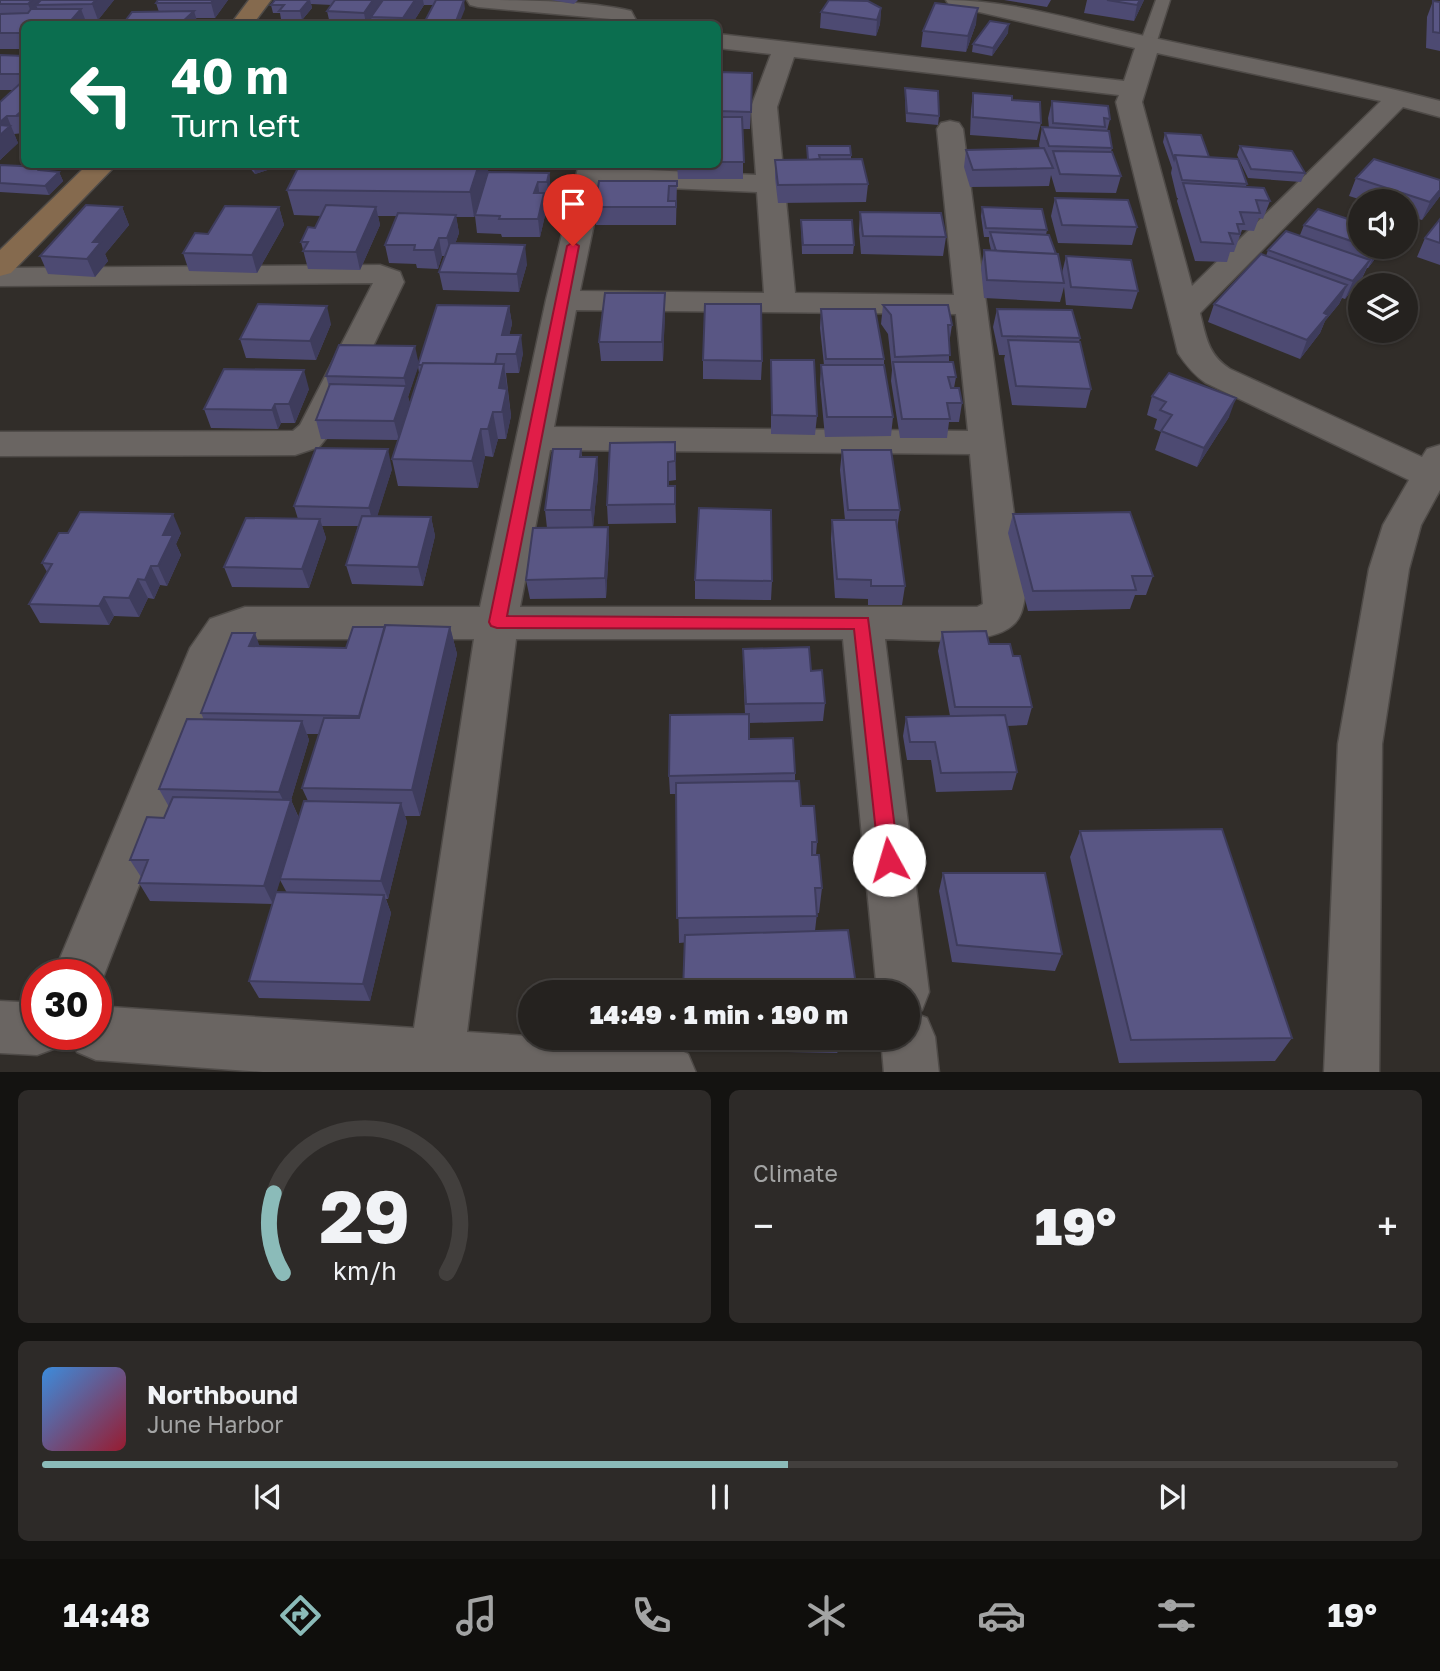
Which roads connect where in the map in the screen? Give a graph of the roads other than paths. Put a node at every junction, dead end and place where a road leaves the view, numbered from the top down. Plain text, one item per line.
1 (260, 0) edge
2 (478, 0) edge
3 (957, 0) edge
4 (1163, 0) edge
5 (244, 21) edge
6 (626, 21) edge
7 (721, 41) edge
8 (1148, 44) junction
9 (785, 49) junction
10 (1132, 89) junction
11 (1398, 98) junction
12 (1440, 109) edge
13 (950, 129) dead end
14 (100, 168) edge
15 (591, 170) edge
16 (771, 184) junction
17 (0, 267) edge
18 (0, 277) edge
19 (562, 300) junction
20 (780, 303) junction
21 (970, 305) junction
22 (1183, 312) junction
23 (534, 438) junction
24 (987, 443) junction
25 (0, 444) edge
26 (1435, 466) edge
27 (497, 622) junction
28 (862, 623) junction
29 (86, 959) edge
30 (902, 980) edge
31 (112, 1034) edge
32 (909, 1050) edge
33 (437, 1056) junction
34 (655, 1072) edge
35 (912, 1072) edge
36 (1351, 1072) edge

1 - 5 street
2 - 6 street
3 - 8 street
4 - 8 lane
7 - 9 street
8 - 10 street
8 - 11 street
9 - 10 street
9 - 16 street
10 - 22 street
11 - 12 street
11 - 22 street
13 - 21 street
14 - 17 street
15 - 16 street
15 - 19 street
16 - 20 street
18 - 25 street
19 - 20 street
19 - 23 street
20 - 21 street
21 - 24 street
22 - 26 street
23 - 24 street
23 - 27 street
24 - 28 street
26 - 36 street
27 - 28 street
27 - 29 street
27 - 33 street
28 - 30 street
31 - 33 street
32 - 35 street
33 - 34 street

